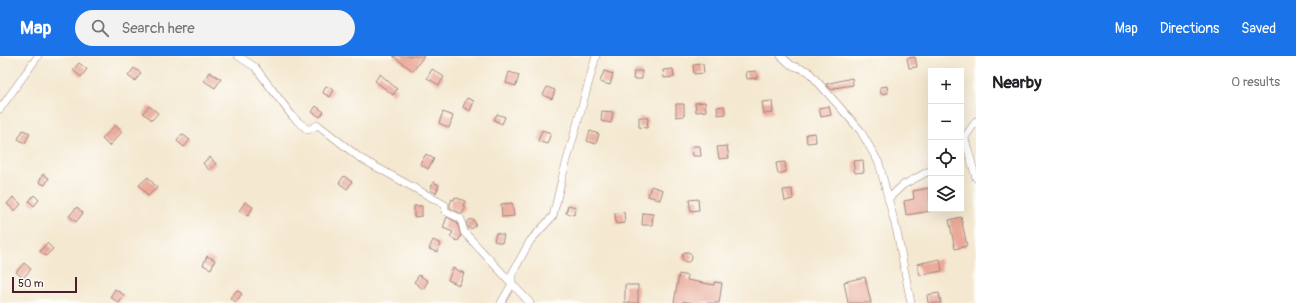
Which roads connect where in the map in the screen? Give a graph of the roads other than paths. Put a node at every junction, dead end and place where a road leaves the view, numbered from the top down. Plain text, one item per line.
1 (38, 56) edge
2 (238, 56) edge
3 (596, 56) edge
4 (782, 56) edge
5 (0, 109) edge
6 (976, 121) edge
7 (964, 140) edge
8 (964, 144) edge
9 (928, 172) edge
10 (976, 178) edge
11 (888, 199) junction
12 (512, 284) junction
13 (501, 303) edge
14 (530, 303) edge
15 (911, 303) edge

1 - 5 street
2 - 12 street
3 - 12 street
4 - 11 street
6 - 7 street
8 - 10 street
9 - 11 street
11 - 15 street
12 - 13 street
12 - 14 street

